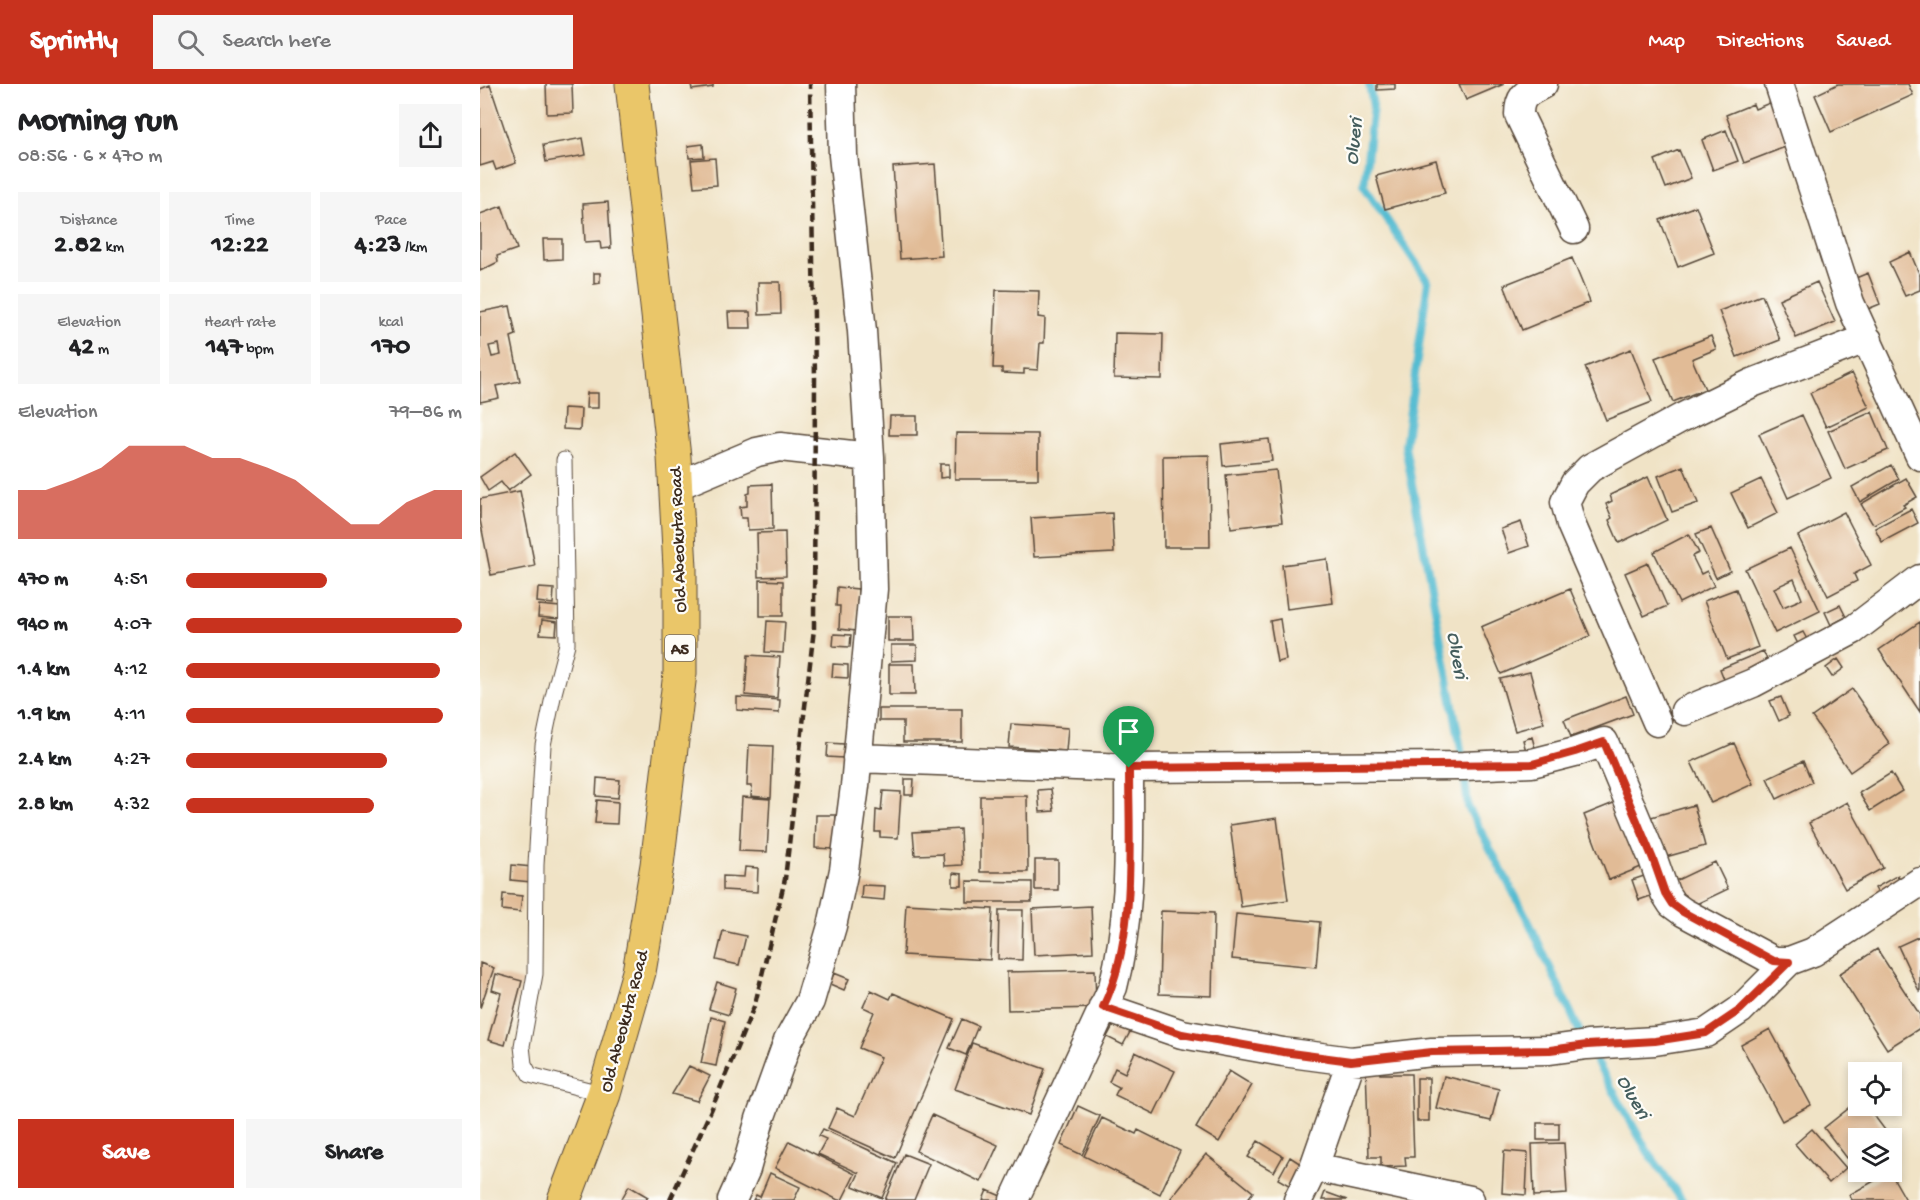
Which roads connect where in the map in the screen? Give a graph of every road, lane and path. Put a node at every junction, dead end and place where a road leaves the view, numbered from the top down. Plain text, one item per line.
1 (632, 84) edge
2 (841, 84) edge
3 (1544, 84) edge
4 (1779, 84) edge
5 (1574, 229) dead end
6 (1868, 340) junction
7 (1920, 456) edge
8 (870, 457) junction
9 (564, 460) dead end
10 (676, 486) junction
11 (1920, 579) edge
12 (1685, 711) dead end
13 (1657, 722) dead end
14 (857, 758) junction
15 (1129, 768) junction
16 (1920, 882) edge
17 (1789, 962) junction
18 (1103, 1007) junction
19 (1351, 1061) junction
20 (604, 1094) junction
21 (1314, 1167) junction
22 (564, 1200) edge
23 (732, 1200) edge
24 (1014, 1200) edge
25 (1298, 1200) edge
26 (1470, 1200) edge

1 - 10 highway, Old Abeokuta Road / A5
2 - 8 street
3 - 5 street
4 - 6 street
6 - 7 street
6 - 13 street
8 - 10 street
8 - 14 street
9 - 20 lane
10 - 20 highway, Old Abeokuta Road / A5
11 - 12 street
14 - 15 street
14 - 23 street
15 - 17 street
15 - 18 street
16 - 17 street
17 - 19 street
18 - 19 street
18 - 24 street
19 - 21 street
20 - 22 highway, Old Abeokuta Road / A5
21 - 25 street
21 - 26 street

